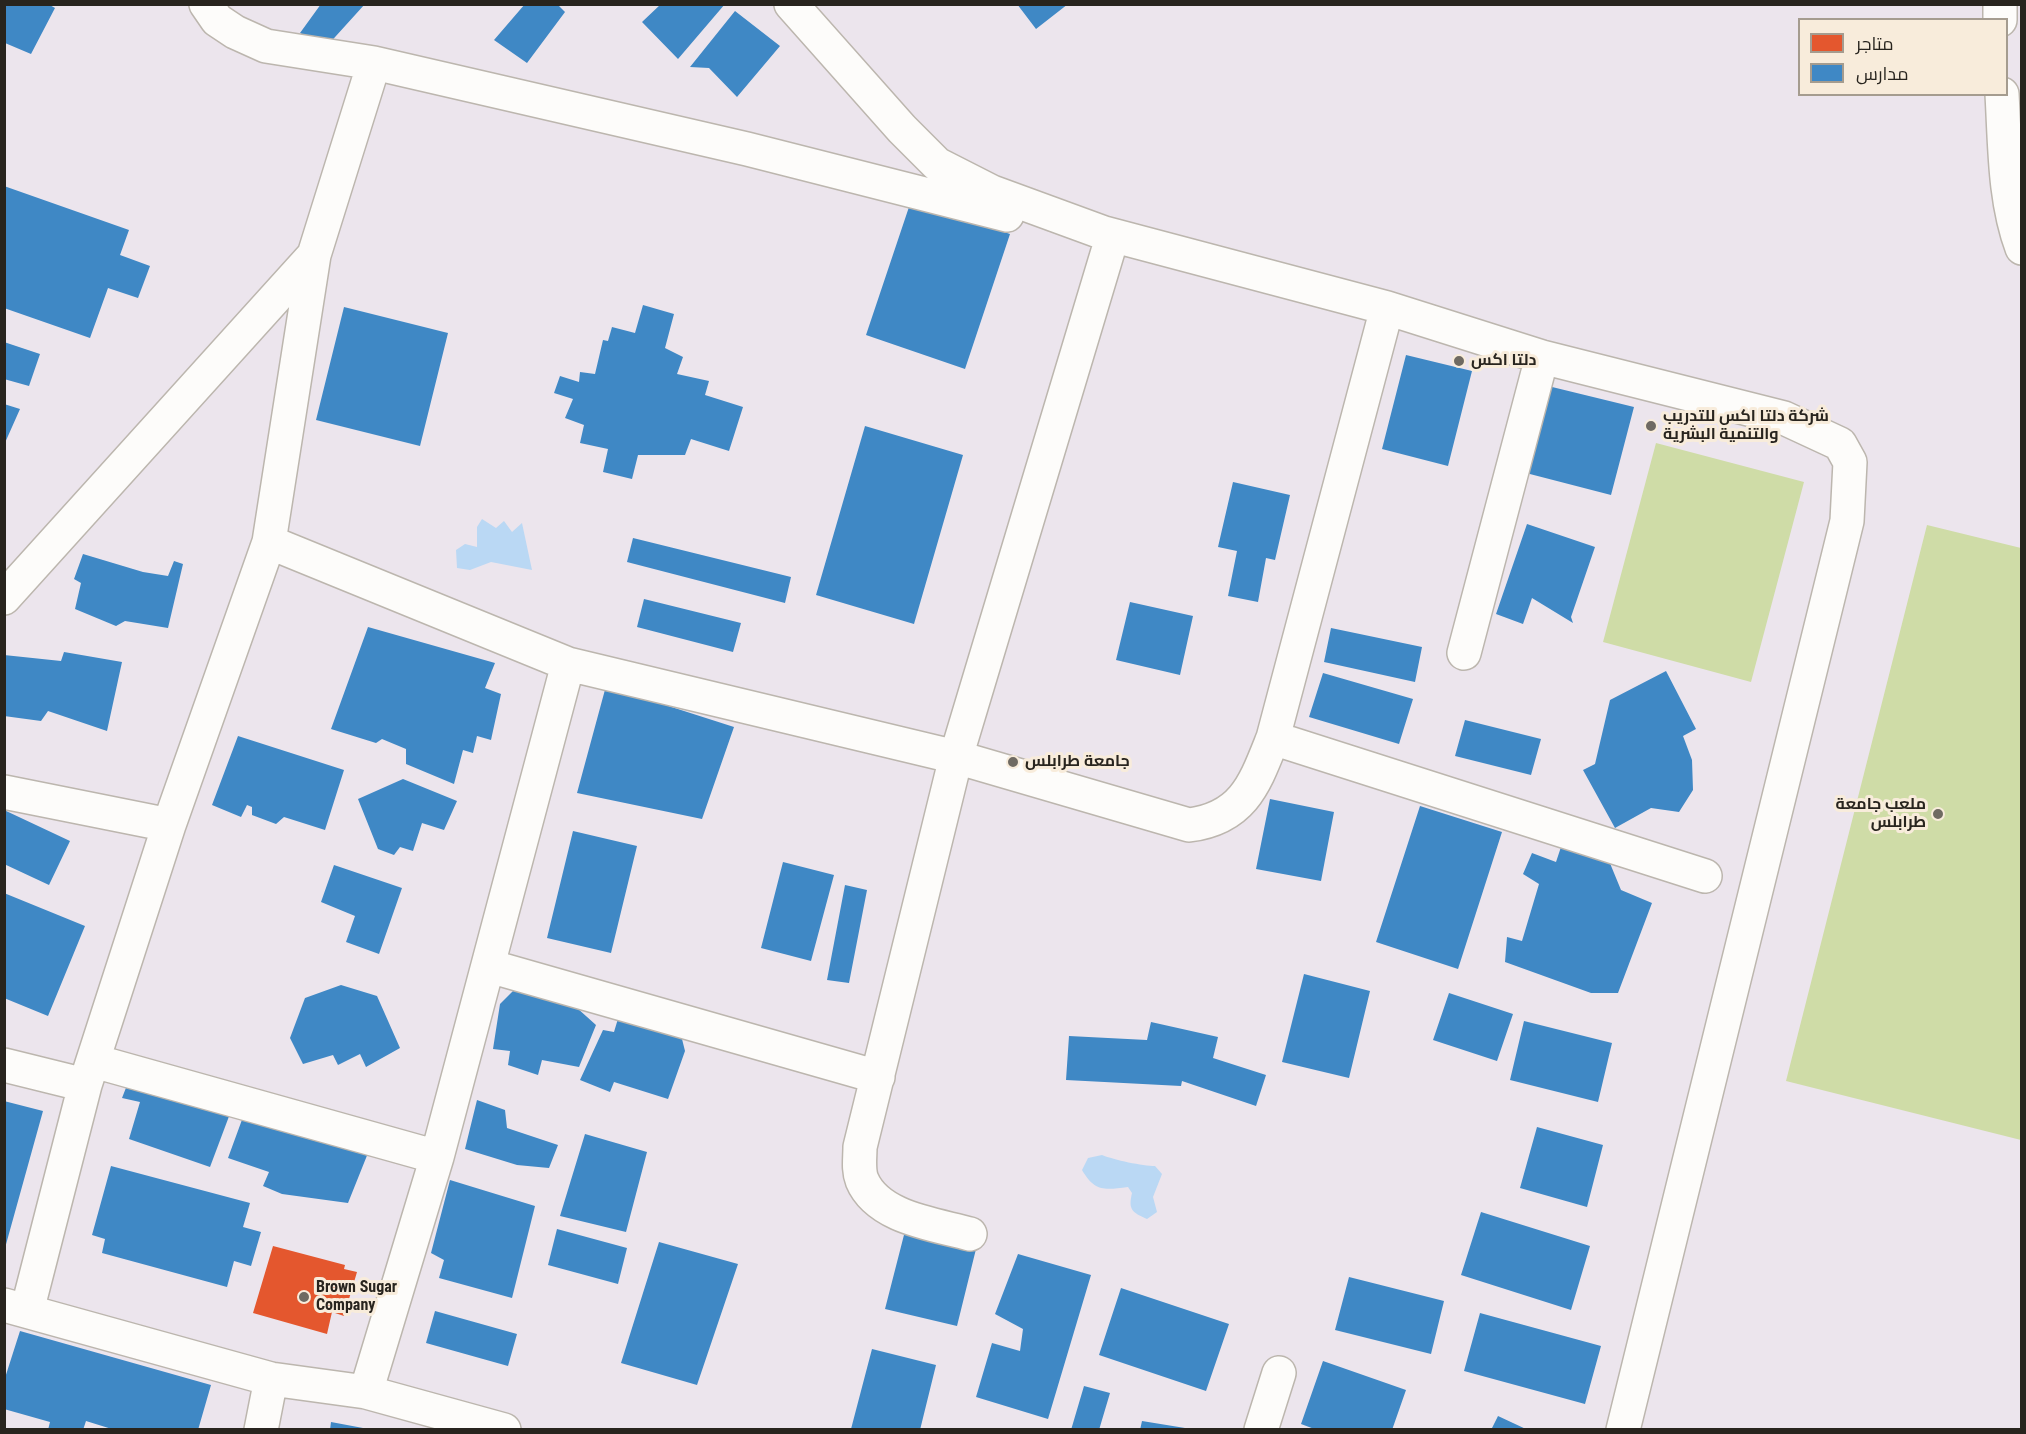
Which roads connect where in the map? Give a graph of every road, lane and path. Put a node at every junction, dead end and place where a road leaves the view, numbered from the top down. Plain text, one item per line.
1 (206, 4) edge
2 (791, 4) edge
3 (374, 63) junction
4 (2002, 96) edge
5 (1107, 237) junction
6 (2022, 248) edge
7 (314, 255) junction
8 (1387, 308) junction
9 (1542, 357) junction
10 (269, 542) junction
11 (4, 598) edge
12 (1464, 652) dead end
13 (568, 664) junction
14 (1274, 738) junction
15 (956, 757) junction
16 (4, 792) edge
17 (169, 825) junction
18 (1705, 876) dead end
19 (489, 966) junction
20 (4, 1065) edge
21 (89, 1073) junction
22 (878, 1077) junction
23 (436, 1157) junction
24 (970, 1234) dead end
25 (16, 1308) edge
26 (1279, 1373) dead end
27 (271, 1379) junction
28 (366, 1392) junction
29 (261, 1430) edge
30 (504, 1430) edge
31 (1262, 1430) edge
32 (1623, 1430) edge

1 - 3 street
2 - 5 street
3 - 5 street
3 - 7 street
4 - 6 street
5 - 8 street
5 - 15 street
7 - 10 street
7 - 11 street
8 - 9 street
8 - 14 street
9 - 12 street
9 - 32 street
10 - 13 street
10 - 17 street
13 - 15 street
13 - 19 street
14 - 15 street
14 - 18 street
15 - 22 street
16 - 17 street
17 - 21 street
19 - 22 street
19 - 23 street
20 - 21 street
21 - 23 street
21 - 25 street
22 - 24 street
23 - 28 street
25 - 27 street
26 - 31 street
27 - 28 street
27 - 29 street
28 - 30 street

